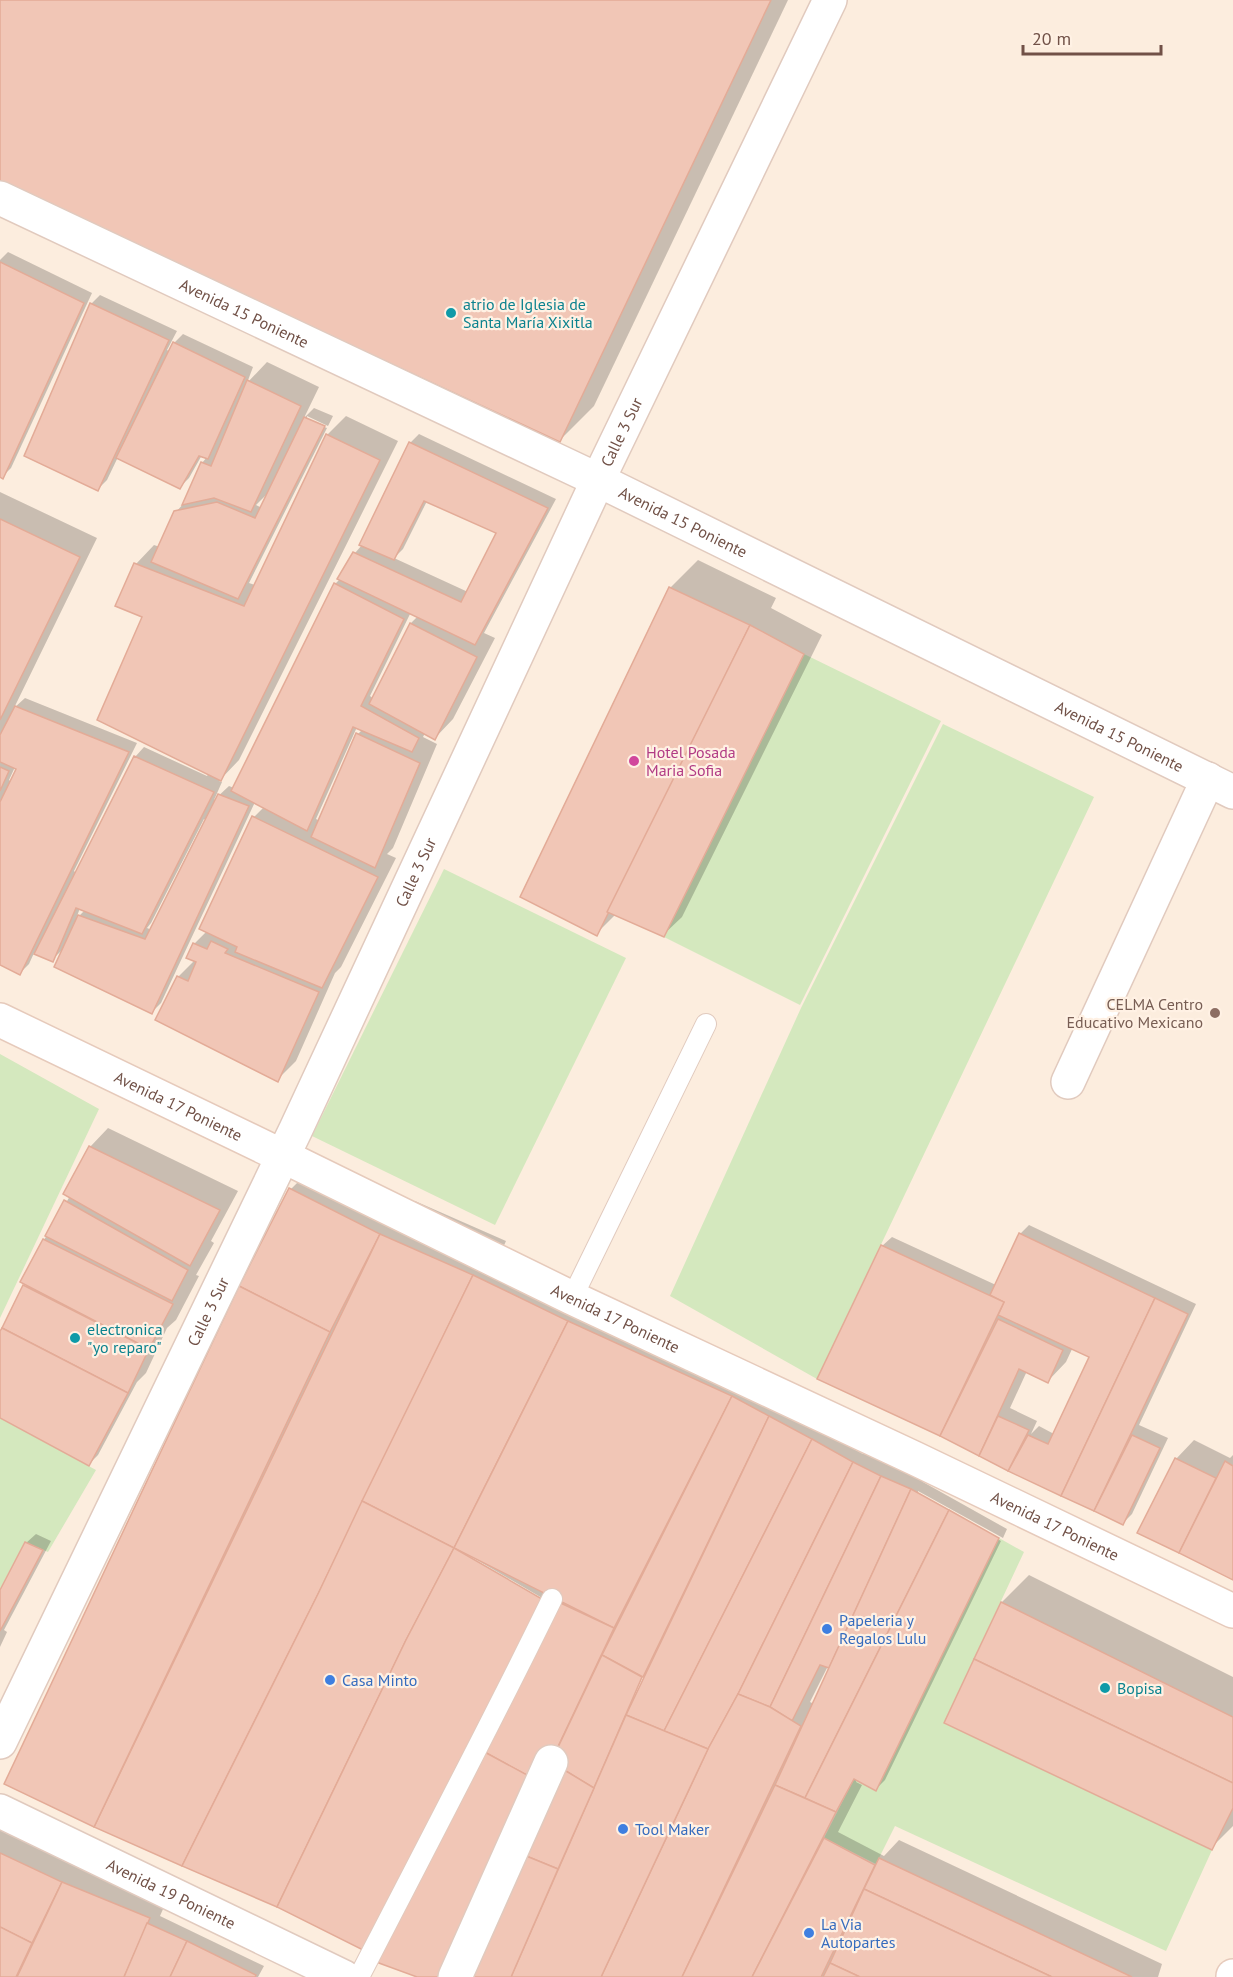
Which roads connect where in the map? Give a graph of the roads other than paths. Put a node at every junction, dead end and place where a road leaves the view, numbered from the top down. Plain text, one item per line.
1 (830, 0) edge
2 (0, 198) edge
3 (598, 480) junction
4 (1220, 785) edge
5 (0, 1020) edge
6 (706, 1024) dead end
7 (1068, 1082) dead end
8 (283, 1156) junction
9 (572, 1298) junction
10 (552, 1599) dead end
11 (1233, 1611) edge
12 (0, 1742) edge
13 (551, 1762) dead end
14 (0, 1811) edge
15 (344, 1977) edge
16 (359, 1977) edge
17 (455, 1977) edge

1 - 3 street, Calle 3 Sur
2 - 3 street, Avenida 15 Poniente
3 - 4 street, Avenida 15 Poniente
3 - 8 street, Calle 3 Sur
4 - 7 street
5 - 8 street, Avenida 17 Poniente
6 - 9 lane
8 - 9 street, Avenida 17 Poniente
8 - 12 street, Calle 3 Sur
9 - 11 street, Avenida 17 Poniente
10 - 16 lane
13 - 17 street
14 - 15 street, Avenida 19 Poniente

